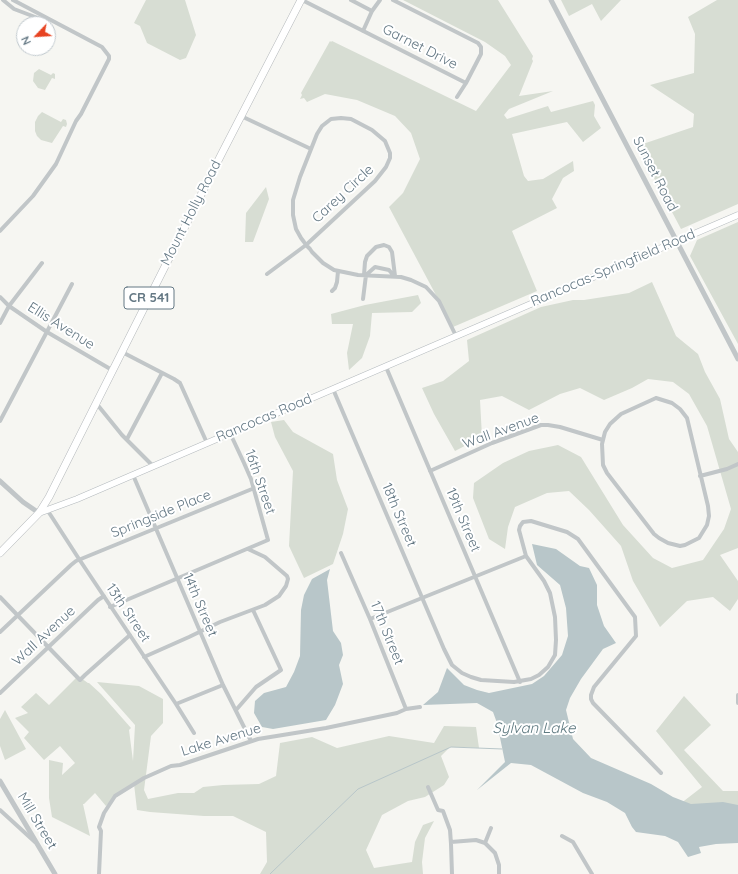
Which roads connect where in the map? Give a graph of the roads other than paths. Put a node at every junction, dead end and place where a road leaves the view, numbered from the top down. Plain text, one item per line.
1 (3, 0) edge
2 (13, 0) edge
3 (302, 0) edge
4 (351, 0) edge
5 (380, 0) edge
6 (393, 0) edge
7 (551, 0) edge
8 (372, 10) junction
9 (32, 16) edge
10 (44, 16) edge
11 (56, 23) edge
12 (363, 31) junction
13 (466, 83) junction
14 (457, 97) dead end
15 (241, 116) junction
16 (311, 149) junction
17 (738, 215) edge
18 (0, 232) edge
19 (676, 241) junction
20 (306, 245) junction
21 (42, 263) dead end
22 (338, 271) junction
23 (267, 274) dead end
24 (365, 275) junction
25 (395, 276) junction
26 (72, 284) dead end
27 (332, 291) dead end
28 (0, 297) edge
29 (363, 299) dead end
30 (9, 306) junction
31 (489, 322) joint
32 (0, 323) edge
33 (46, 332) junction
34 (456, 336) junction
35 (122, 352) junction
36 (738, 360) edge
37 (386, 366) junction
38 (112, 370) junction
39 (162, 373) junction
40 (333, 389) junction
41 (96, 403) junction
42 (0, 421) edge
43 (230, 433) junction
44 (127, 439) junction
45 (603, 440) junction
46 (207, 443) junction
47 (738, 464) edge
48 (153, 466) junction
49 (430, 471) junction
50 (133, 475) junction
51 (700, 476) junction
52 (0, 481) edge
53 (252, 489) junction
54 (46, 507) junction
55 (39, 513) junction
56 (156, 528) junction
57 (248, 549) junction
58 (0, 552) edge
59 (341, 553) dead end
60 (526, 556) junction
61 (79, 560) junction
62 (476, 577) junction
63 (177, 579) junction
64 (104, 596) junction
65 (0, 597) edge
66 (422, 598) junction
67 (110, 607) junction
68 (253, 610) junction
69 (18, 615) junction
70 (370, 619) junction
71 (0, 632) edge
72 (200, 632) junction
73 (130, 635) junction
74 (49, 647) junction
75 (144, 657) junction
76 (520, 682) junction
77 (223, 685) junction
78 (0, 692) edge
79 (738, 695) edge
80 (738, 703) edge
81 (176, 704) junction
82 (420, 707) dead end
83 (236, 710) junction
84 (406, 710) junction
85 (194, 733) dead end
86 (251, 741) junction
87 (661, 773) dead end
88 (0, 781) edge
89 (428, 787) dead end
90 (0, 810) edge
91 (491, 828) dead end
92 (562, 836) dead end
93 (451, 842) junction
94 (36, 843) junction
95 (485, 843) junction
96 (55, 874) edge
97 (99, 874) edge
98 (452, 874) edge
99 (499, 874) edge
100 (592, 874) edge

1 - 9 street
2 - 10 street
3 - 12 street, Garnet Drive
3 - 15 highway, Mount Holly Road / CR 541
4 - 8 street, Garnet Drive
5 - 8 street, Garnet Drive
6 - 13 street, Garnet Drive
7 - 19 street, Sunset Road
8 - 12 street, Garnet Drive
11 - 18 street
12 - 13 street, Garnet Drive
13 - 14 street, Garnet Drive
15 - 16 street
15 - 35 highway, Mount Holly Road / CR 541
16 - 20 street, Carey Circle
16 - 20 street, Carey Circle
17 - 19 main road, Rancocas-Springfield Road
19 - 31 main road, Rancocas-Springfield Road
19 - 36 street, Sunset Road
20 - 22 street, Carey Circle
20 - 23 street
21 - 30 street
22 - 24 street
22 - 27 street
24 - 25 street
24 - 25 street
24 - 25 street
24 - 29 street
25 - 34 street
26 - 33 street
28 - 30 street, Ellis Avenue
30 - 32 street
30 - 33 street, Ellis Avenue
31 - 34 main road, Rancocas Road
33 - 38 street, Ellis Avenue
33 - 42 street
34 - 37 main road, Rancocas Road
35 - 38 highway, Mount Holly Road / CR 541
35 - 39 street
37 - 40 main road, Rancocas Road
37 - 49 street, 19th Street
38 - 41 highway, Mount Holly Road / CR 541
39 - 44 street
39 - 46 street
40 - 43 main road, Rancocas Road
40 - 66 street, 18th Street
41 - 44 street
41 - 54 highway, Mount Holly Road / CR 541
43 - 46 main road, Rancocas Road
43 - 53 street, 16th Street
44 - 48 street
45 - 49 street, Wall Avenue
45 - 51 street
45 - 51 street
46 - 48 main road, Rancocas Road
47 - 51 street
48 - 50 main road, Rancocas Road
49 - 62 street, 19th Street
50 - 54 main road, Rancocas Road
50 - 56 street, 14th Street
52 - 55 street
53 - 56 street, Springside Place
53 - 57 street, 16th Street
54 - 55 highway, Mount Holly Road / CR 541
54 - 61 street, 13th Street
55 - 58 highway, CR 541
56 - 61 street, Springside Place
56 - 63 street, 14th Street
57 - 63 street
57 - 68 street
59 - 70 street, 17th Street
60 - 62 street
60 - 76 street
60 - 87 street
61 - 64 street, 13th Street
61 - 69 street, Springside Place
62 - 66 street
62 - 76 street, 19th Street
63 - 67 street
63 - 72 street, 14th Street
64 - 67 street, 13th Street
64 - 74 street, Wall Avenue
65 - 69 street
66 - 70 street
66 - 76 street, 18th Street
67 - 73 street, 13th Street
68 - 72 street
68 - 83 street
69 - 71 street, Springside Place
69 - 74 street
70 - 84 street, 17th Street
72 - 75 street
72 - 77 street, 14th Street
73 - 74 street
73 - 75 street, 13th Street
74 - 78 street, Wall Avenue
75 - 81 street, 13th Street
77 - 81 street
77 - 83 street, 14th Street
79 - 80 street
81 - 85 street, 13th Street
82 - 84 street, Lake Avenue
83 - 86 street, 14th Street
84 - 86 street, Lake Avenue
86 - 97 street, Lake Avenue
88 - 94 street, Mill Street
89 - 93 street
90 - 94 street
91 - 95 street
92 - 100 street
93 - 95 street
93 - 98 street
94 - 96 street, Mill Street
95 - 99 street

